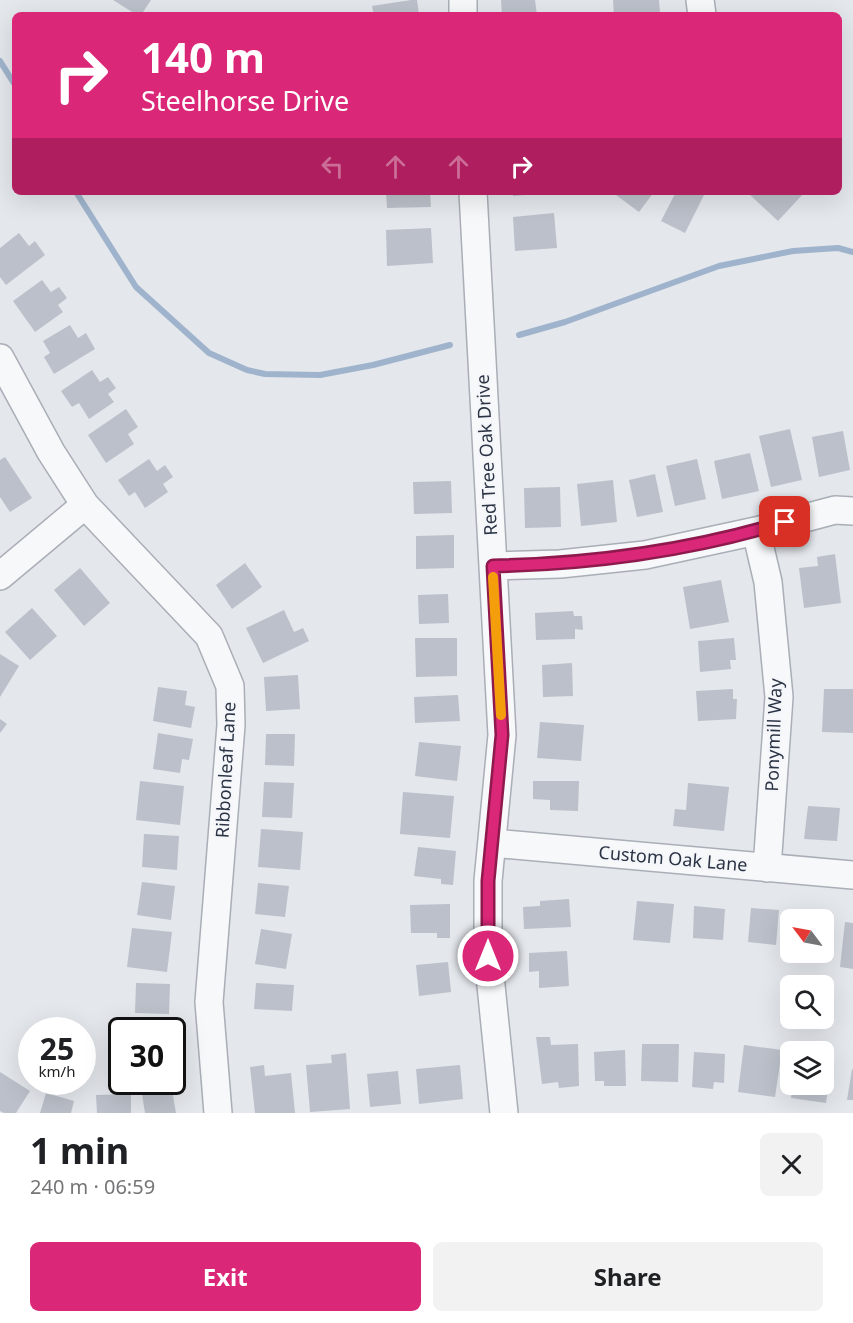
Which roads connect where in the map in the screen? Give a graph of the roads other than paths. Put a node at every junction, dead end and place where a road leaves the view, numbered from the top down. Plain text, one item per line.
1 (473, 195) edge
2 (0, 358) edge
3 (85, 506) junction
4 (853, 511) edge
5 (756, 531) junction
6 (493, 566) junction
7 (0, 576) edge
8 (492, 843) junction
9 (767, 868) junction
10 (853, 875) edge
11 (218, 1113) edge
12 (504, 1113) edge

1 - 6 street, Red Tree Oak Drive
2 - 3 street, Ribbonleaf Lane
3 - 7 street
3 - 11 street, Ribbonleaf Lane
4 - 5 street
5 - 6 street
5 - 9 street, Ponymill Way
6 - 8 street, Red Tree Oak Drive
8 - 9 street, Custom Oak Lane
8 - 12 street, Red Tree Oak Drive
9 - 10 street, Custom Oak Lane

